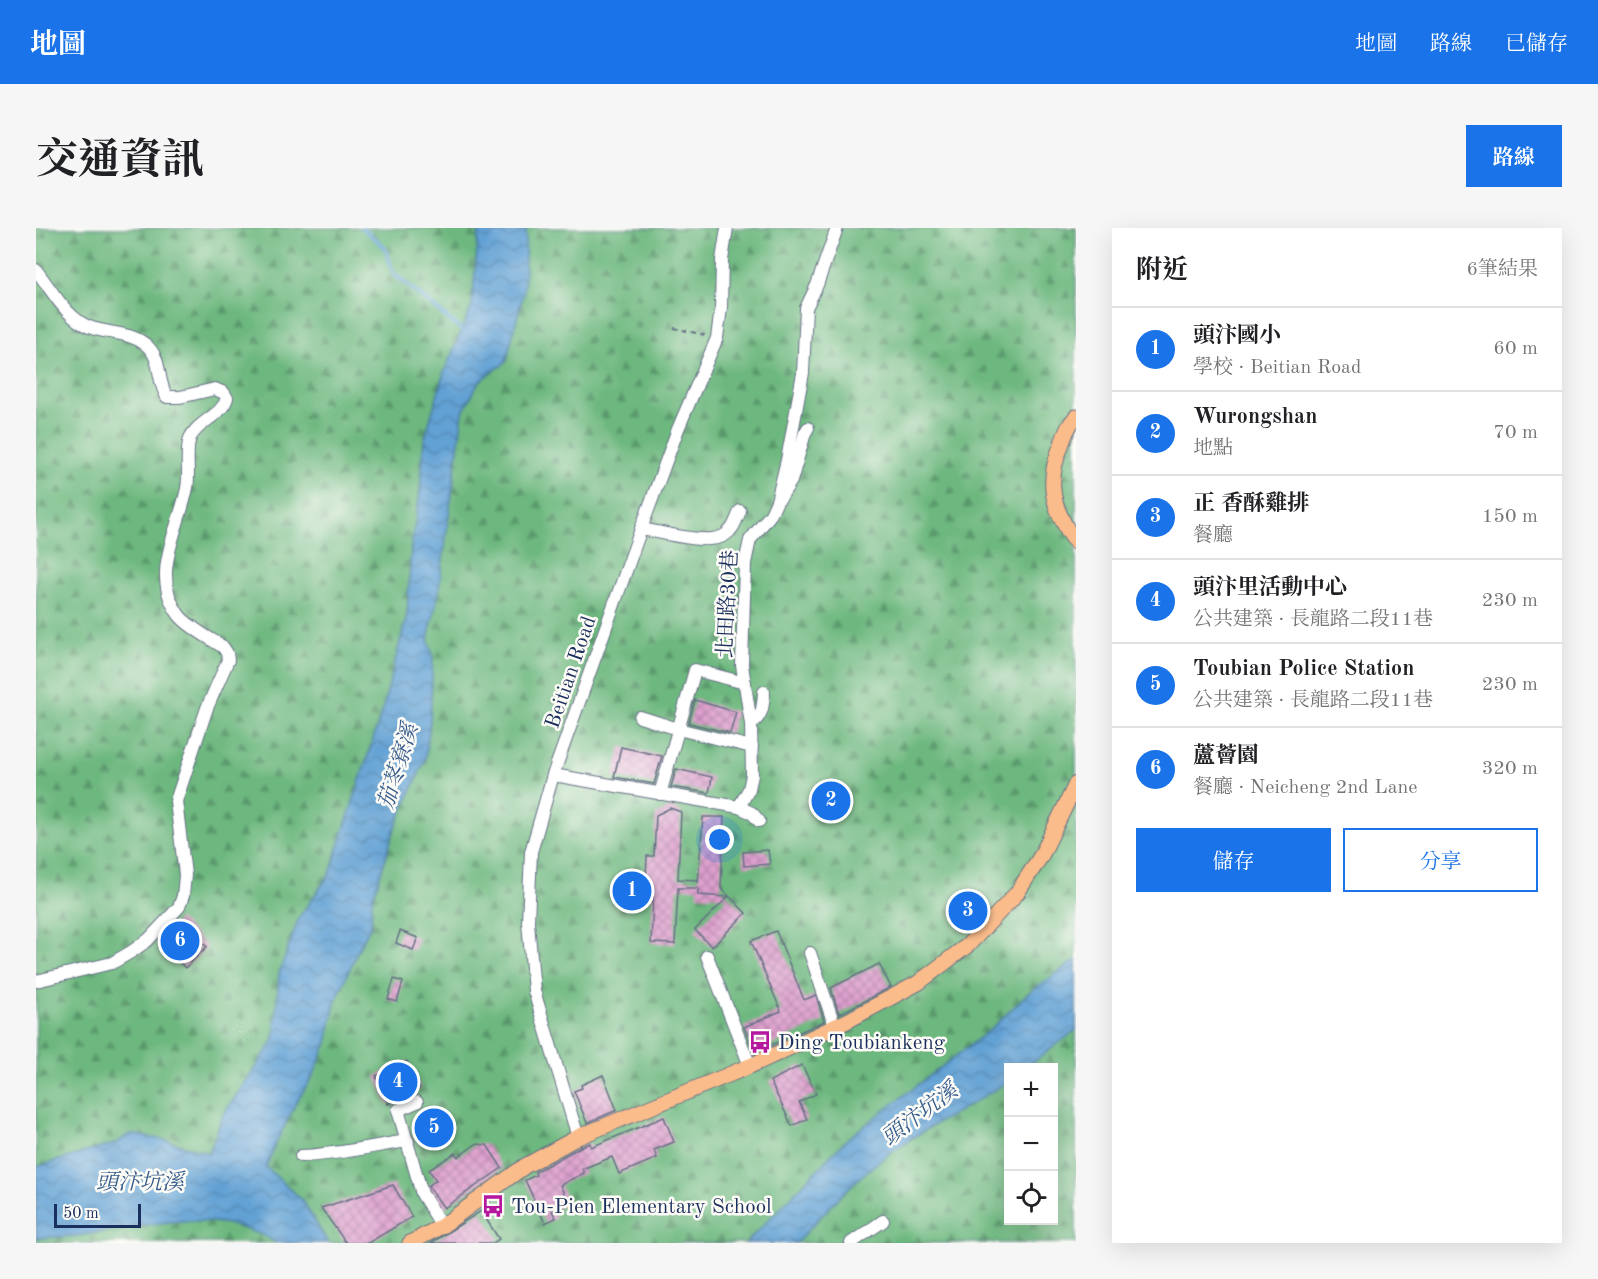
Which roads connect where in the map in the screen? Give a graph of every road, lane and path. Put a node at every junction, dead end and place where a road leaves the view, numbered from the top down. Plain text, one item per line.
1 (727, 228) edge
2 (837, 228) edge
3 (36, 270) edge
4 (674, 328) dead end
5 (717, 338) junction
6 (1076, 417) edge
7 (808, 428) dead end
8 (777, 501) junction
9 (740, 511) dead end
10 (641, 529) junction
11 (1076, 543) edge
12 (745, 683) junction
13 (764, 692) dead end
14 (640, 717) dead end
15 (751, 724) junction
16 (678, 729) junction
17 (752, 747) junction
18 (553, 775) junction
19 (1076, 784) edge
20 (660, 794) junction
21 (739, 807) junction
22 (759, 821) dead end
23 (810, 953) dead end
24 (707, 957) dead end
25 (36, 981) edge
26 (835, 1027) junction
27 (750, 1066) junction
28 (417, 1102) dead end
29 (578, 1137) junction
30 (408, 1141) junction
31 (301, 1156) dead end
32 (883, 1221) dead end
33 (442, 1226) junction
34 (410, 1243) edge
35 (851, 1243) edge

1 - 5 street, Beitian Road
2 - 8 street, 北田路30巷
3 - 25 street
4 - 5 path
5 - 10 street, Beitian Road
6 - 11 main road
7 - 8 street
8 - 12 street, 北田路30巷
9 - 10 street
10 - 18 street, Beitian Road
12 - 15 street, 北田路30巷
12 - 16 street
13 - 15 street
14 - 16 street
15 - 17 street, 北田路30巷
16 - 17 street
16 - 20 street
17 - 21 street, 北田路30巷
18 - 20 street
18 - 29 street, Beitian Road
19 - 26 main road
20 - 21 street
21 - 22 street
23 - 26 street
24 - 27 street
26 - 27 main road
27 - 29 main road
28 - 30 street
29 - 33 main road
30 - 31 street
30 - 33 street
32 - 35 street
33 - 34 main road

